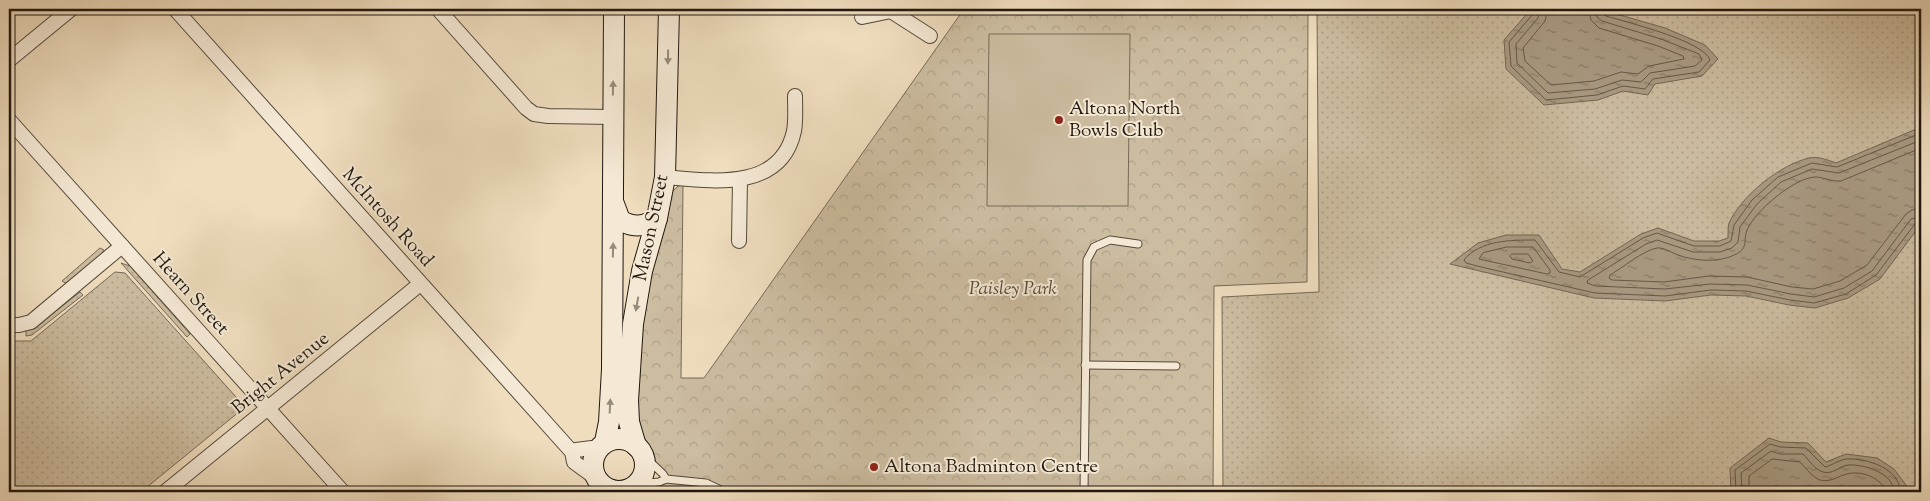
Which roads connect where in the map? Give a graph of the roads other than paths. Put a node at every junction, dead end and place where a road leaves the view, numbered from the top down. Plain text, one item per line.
1 (72, 9) edge
2 (174, 9) edge
3 (438, 9) edge
4 (614, 9) edge
5 (669, 9) edge
6 (892, 10) edge
7 (862, 17) dead end
8 (930, 36) dead end
9 (9, 60) edge
10 (795, 96) dead end
11 (612, 117) junction
12 (9, 120) edge
13 (665, 177) junction
14 (740, 180) junction
15 (614, 201) junction
16 (657, 218) junction
17 (739, 241) dead end
18 (1138, 244) dead end
19 (122, 246) junction
20 (420, 284) junction
21 (9, 325) edge
22 (1085, 365) junction
23 (1176, 366) dead end
24 (267, 409) junction
25 (602, 444) junction
26 (640, 450) junction
27 (572, 452) junction
28 (666, 479) junction
29 (603, 486) edge
30 (633, 488) edge
31 (165, 492) edge
32 (343, 492) edge
33 (725, 492) edge
34 (1084, 492) edge

1 - 9 street
2 - 20 street, McIntosh Road
3 - 11 street
11 -> 4 street, Mason Street
5 -> 13 street, Mason Street
6 - 7 street
6 - 8 street
10 - 14 street
11 - 15 street, Mason Street
12 - 19 street, Hearn Street
13 - 14 street
13 - 16 street, Mason Street
14 - 17 street
15 - 16 street
25 -> 15 street, Mason Street
16 -> 26 street, Mason Street
18 - 22 lane
19 - 21 street
19 - 24 street, Hearn Street
20 - 24 street, Bright Avenue
20 - 27 street, McIntosh Road
22 - 23 lane
22 - 34 lane
24 - 31 street, Bright Avenue
24 - 32 street, Hearn Street
25 - 26 street
25 - 27 street
25 - 29 street
26 - 28 lane
26 - 30 street
27 - 29 street, McIntosh Road
28 - 30 lane
28 - 33 lane
29 - 30 street

